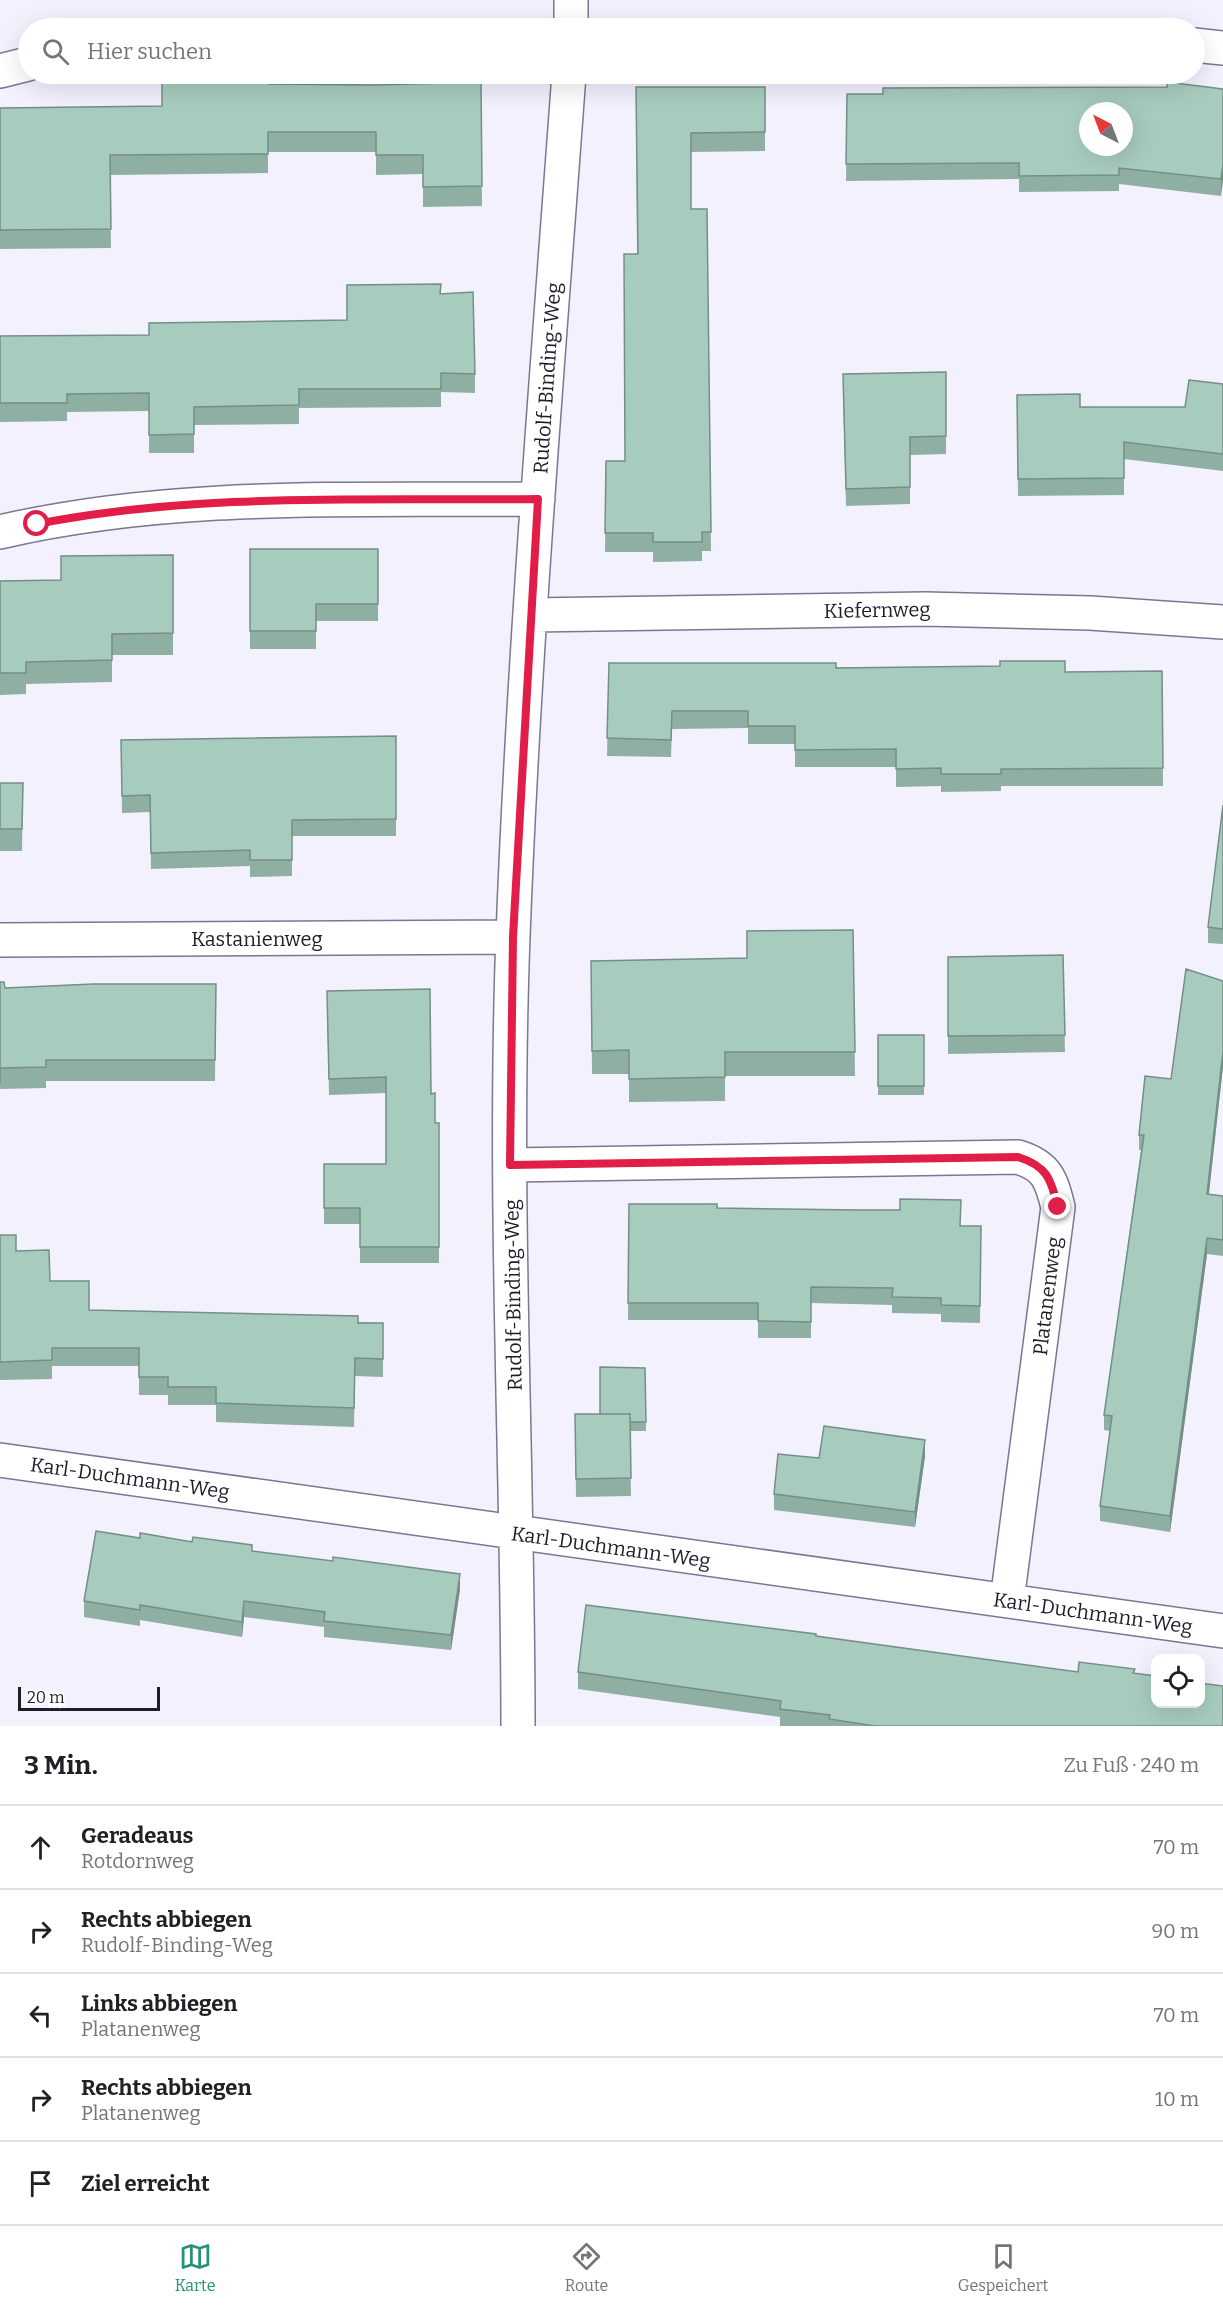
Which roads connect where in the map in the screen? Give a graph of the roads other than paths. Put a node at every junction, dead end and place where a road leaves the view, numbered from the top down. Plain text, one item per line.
1 (571, 0) edge
2 (571, 18) edge
3 (1205, 46) edge
4 (1223, 48) edge
5 (18, 66) edge
6 (0, 71) edge
7 (568, 84) edge
8 (538, 499) junction
9 (0, 532) edge
10 (531, 615) junction
11 (1223, 622) edge
12 (513, 937) junction
13 (0, 940) edge
14 (510, 1165) junction
15 (0, 1460) edge
16 (518, 1534) junction
17 (1007, 1601) junction
18 (1223, 1631) edge
19 (518, 1726) edge

1 - 2 street
3 - 4 street
5 - 6 street
7 - 8 street, Rudolf-Binding-Weg
8 - 9 street
8 - 10 street, Rudolf-Binding-Weg
10 - 11 street, Kiefernweg
10 - 12 street, Rudolf-Binding-Weg
12 - 13 street, Kastanienweg
12 - 14 street, Rudolf-Binding-Weg
14 - 16 street, Rudolf-Binding-Weg
14 - 17 street, Platanenweg
15 - 16 street, Karl-Duchmann-Weg
16 - 17 street, Karl-Duchmann-Weg
16 - 19 street, Rudolf-Binding-Weg
17 - 18 street, Karl-Duchmann-Weg

